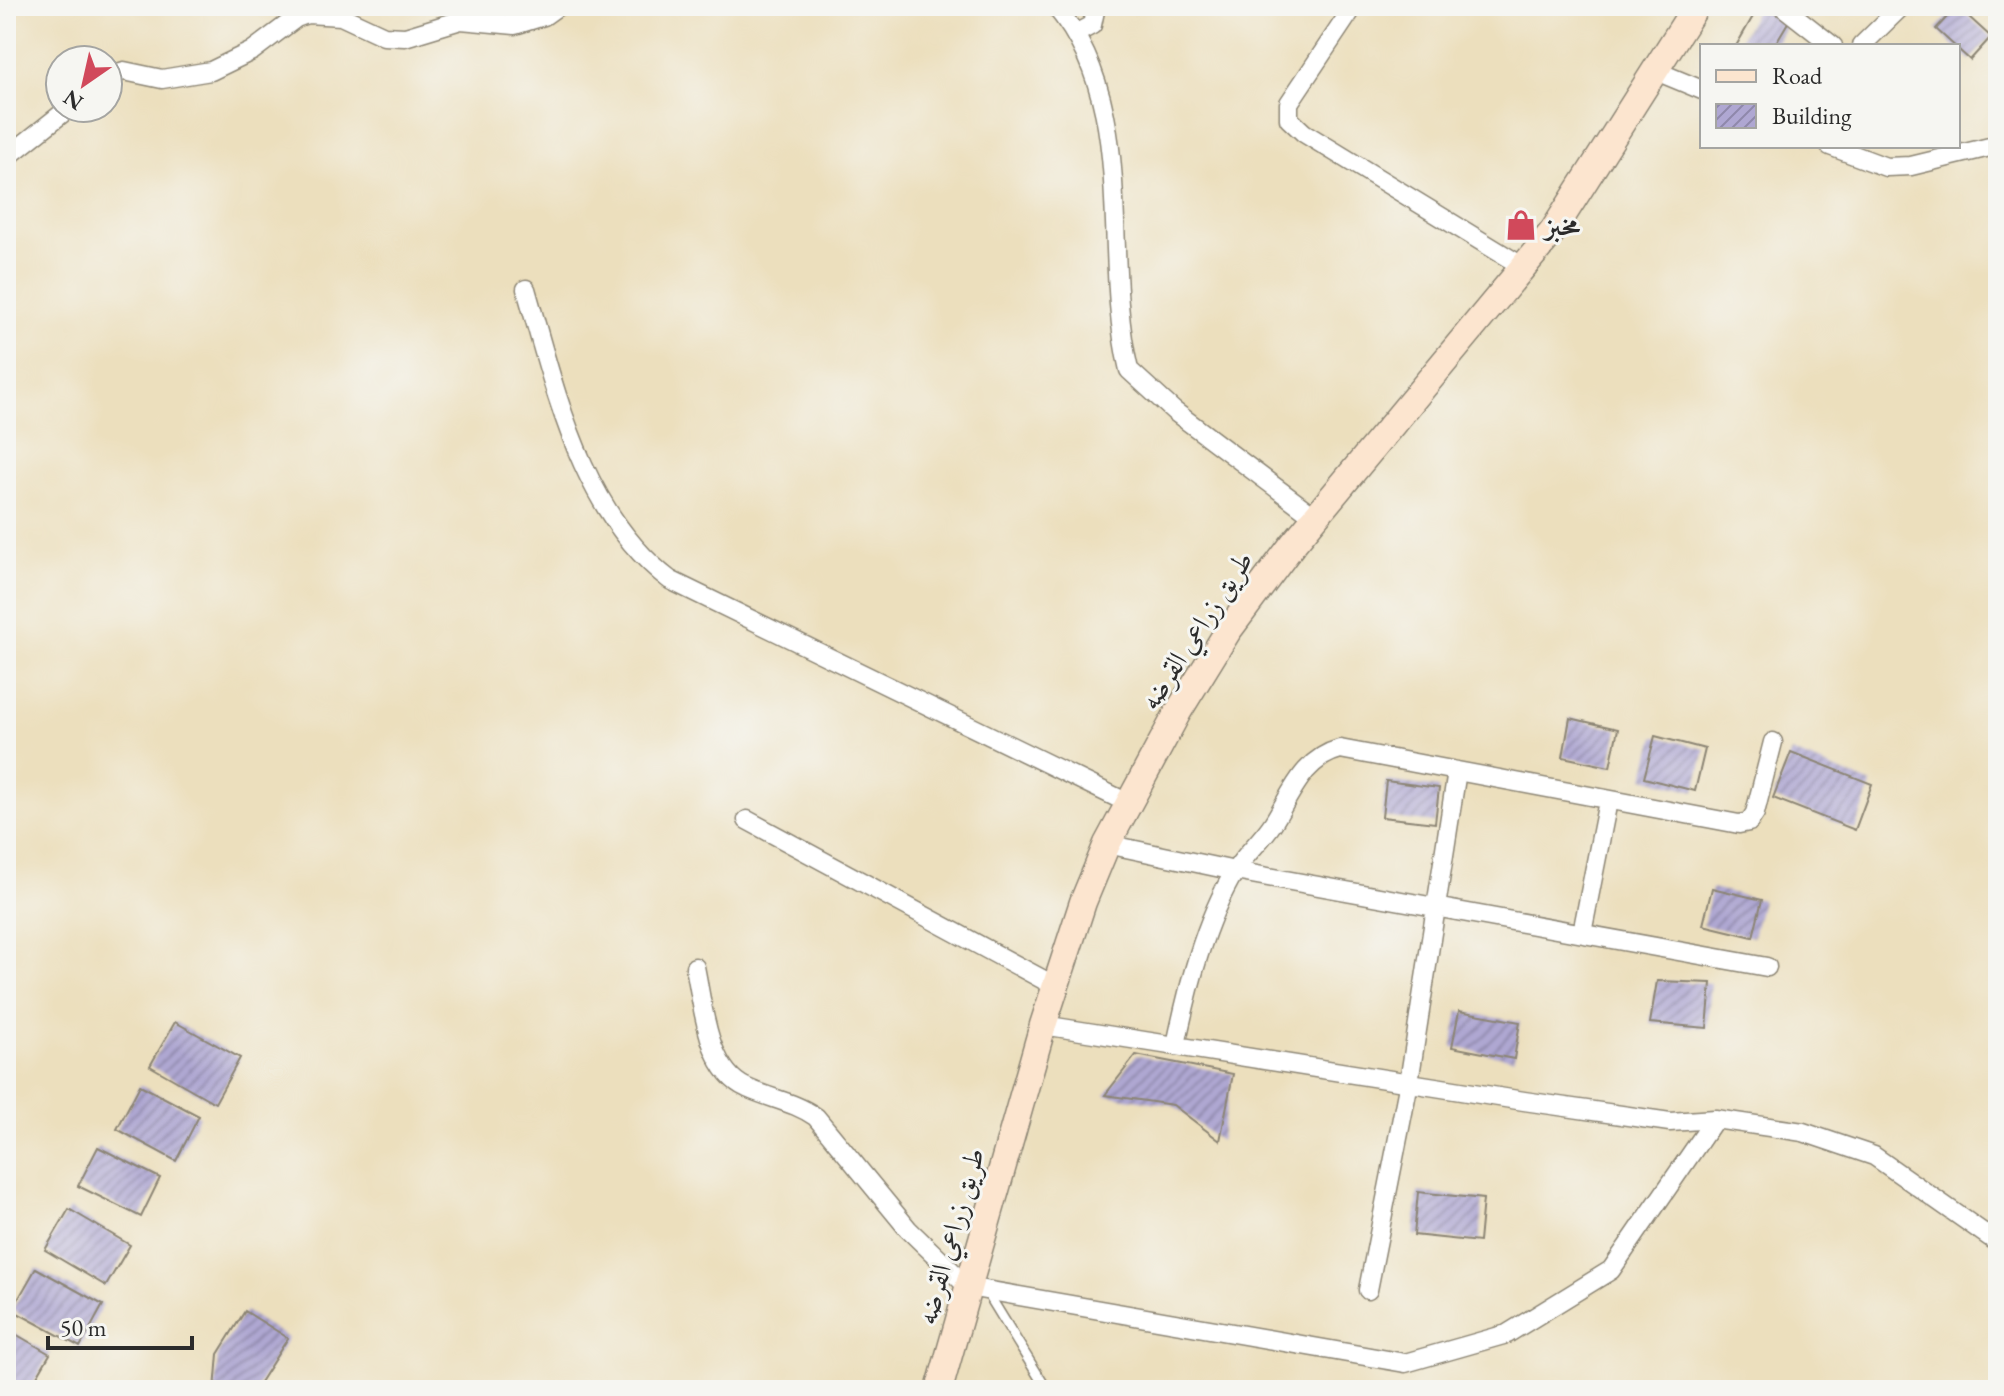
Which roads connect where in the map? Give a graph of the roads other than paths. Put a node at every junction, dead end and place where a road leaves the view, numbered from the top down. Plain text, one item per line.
1 (558, 6) edge
2 (1055, 6) edge
3 (1096, 6) edge
4 (1354, 6) edge
5 (1696, 6) edge
6 (1782, 6) edge
7 (1902, 6) edge
8 (1077, 33) junction
9 (1830, 44) edge
10 (1863, 44) edge
11 (124, 71) edge
12 (1656, 71) junction
13 (1700, 89) edge
14 (49, 124) edge
15 (1998, 145) edge
16 (1835, 148) edge
17 (6, 158) edge
18 (1525, 268) junction
19 (526, 289) dead end
20 (1315, 517) junction
21 (1773, 742) dead end
22 (1457, 771) junction
23 (1608, 801) junction
24 (1128, 803) junction
25 (747, 820) dead end
26 (1107, 844) junction
27 (1235, 871) junction
28 (1436, 907) junction
29 (1582, 933) junction
30 (695, 967) dead end
31 (1767, 967) dead end
32 (1055, 986) junction
33 (1043, 1025) junction
34 (1176, 1045) junction
35 (1409, 1082) junction
36 (1715, 1119) junction
37 (1998, 1243) edge
38 (978, 1289) junction
39 (1368, 1290) dead end
40 (939, 1390) edge
41 (1047, 1390) edge

1 - 11 street
2 - 8 street
3 - 8 street
4 - 18 street
5 - 12 main road, طريق زراعي القرضه
6 - 9 street
7 - 10 street
8 - 20 street
12 - 13 street
12 - 18 main road, طريق زراعي القرضه
14 - 17 street
15 - 16 street
18 - 20 main road, طريق زراعي القرضه
19 - 24 street
20 - 24 main road, طريق زراعي القرضه
21 - 23 street
22 - 23 street
22 - 27 street
22 - 28 street
23 - 29 street
24 - 26 main road, طريق زراعي القرضه
25 - 32 street
26 - 27 street
26 - 32 main road, طريق زراعي القرضه
27 - 28 street
27 - 34 street
28 - 29 street
28 - 35 street
29 - 31 street
30 - 38 street
32 - 33 main road, طريق زراعي القرضه
33 - 34 street
33 - 38 main road, طريق زراعي القرضه
34 - 35 street
35 - 36 street
35 - 39 street
36 - 37 street
36 - 38 street
38 - 40 main road, طريق زراعي القرضه
38 - 41 lane

